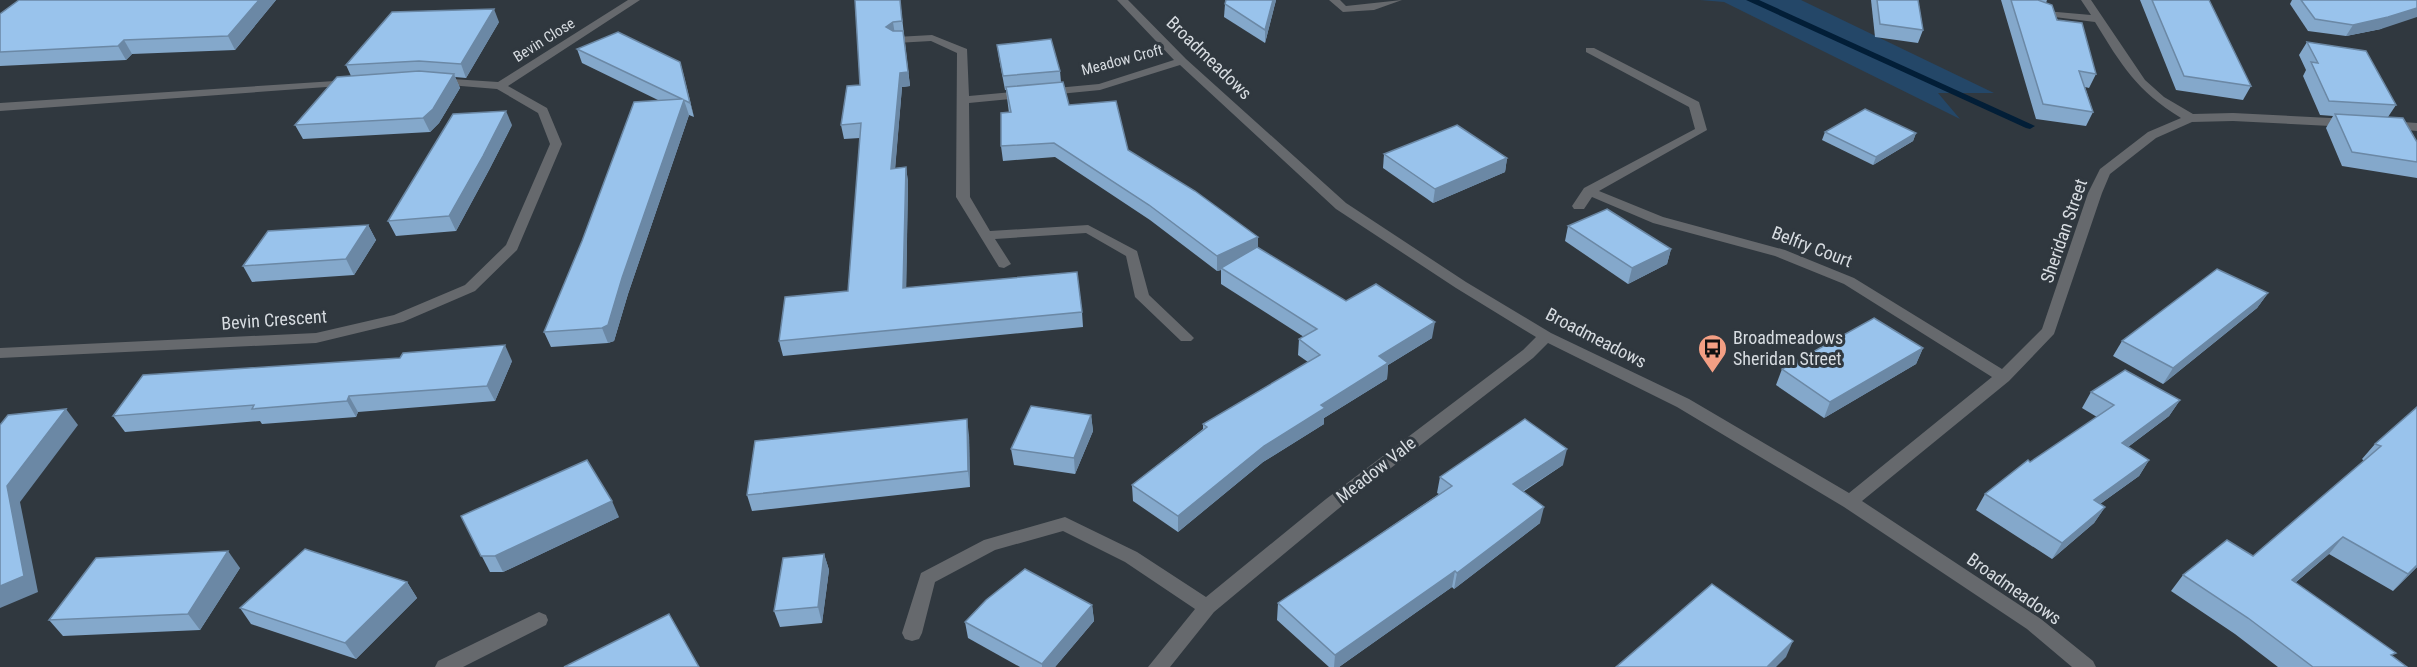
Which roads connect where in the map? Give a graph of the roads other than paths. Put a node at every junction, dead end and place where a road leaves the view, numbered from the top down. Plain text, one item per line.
1 (635, 0) edge
2 (1122, 0) edge
3 (1334, 0) edge
4 (1397, 0) edge
5 (2086, 0) edge
6 (2038, 12) edge
7 (2100, 19) junction
8 (896, 40) edge
9 (1590, 50) dead end
10 (1182, 61) junction
11 (425, 80) edge
12 (361, 83) edge
13 (500, 86) junction
14 (964, 100) junction
15 (0, 107) edge
16 (2190, 118) junction
17 (2417, 127) edge
18 (1589, 190) junction
19 (1579, 206) dead end
20 (988, 235) junction
21 (1004, 264) dead end
22 (1546, 336) junction
23 (1186, 338) dead end
24 (0, 353) edge
25 (2003, 377) junction
26 (1850, 502) junction
27 (1207, 607) junction
28 (539, 621) dead end
29 (912, 633) dead end
30 (445, 667) edge
31 (1158, 667) edge
32 (2086, 667) edge

1 - 13 street, Bevin Close
2 - 10 street, Broadmeadows
3 - 4 street
5 - 7 street
6 - 7 street
7 - 16 street
8 - 14 street
9 - 18 street
10 - 14 street, Meadow Croft
10 - 22 street, Broadmeadows
11 - 13 street, Bevin Crescent
12 - 15 street
13 - 24 street, Bevin Crescent
14 - 20 street
16 - 17 street, Sheridan Street
16 - 25 street, Sheridan Street
18 - 19 street
18 - 25 street, Belfry Court
20 - 21 street
20 - 23 street
22 - 26 street, Broadmeadows
22 - 27 street, Meadow Vale
25 - 26 street, Sheridan Street
26 - 32 street, Broadmeadows
27 - 29 street
27 - 31 street, Meadow Vale
28 - 30 street

